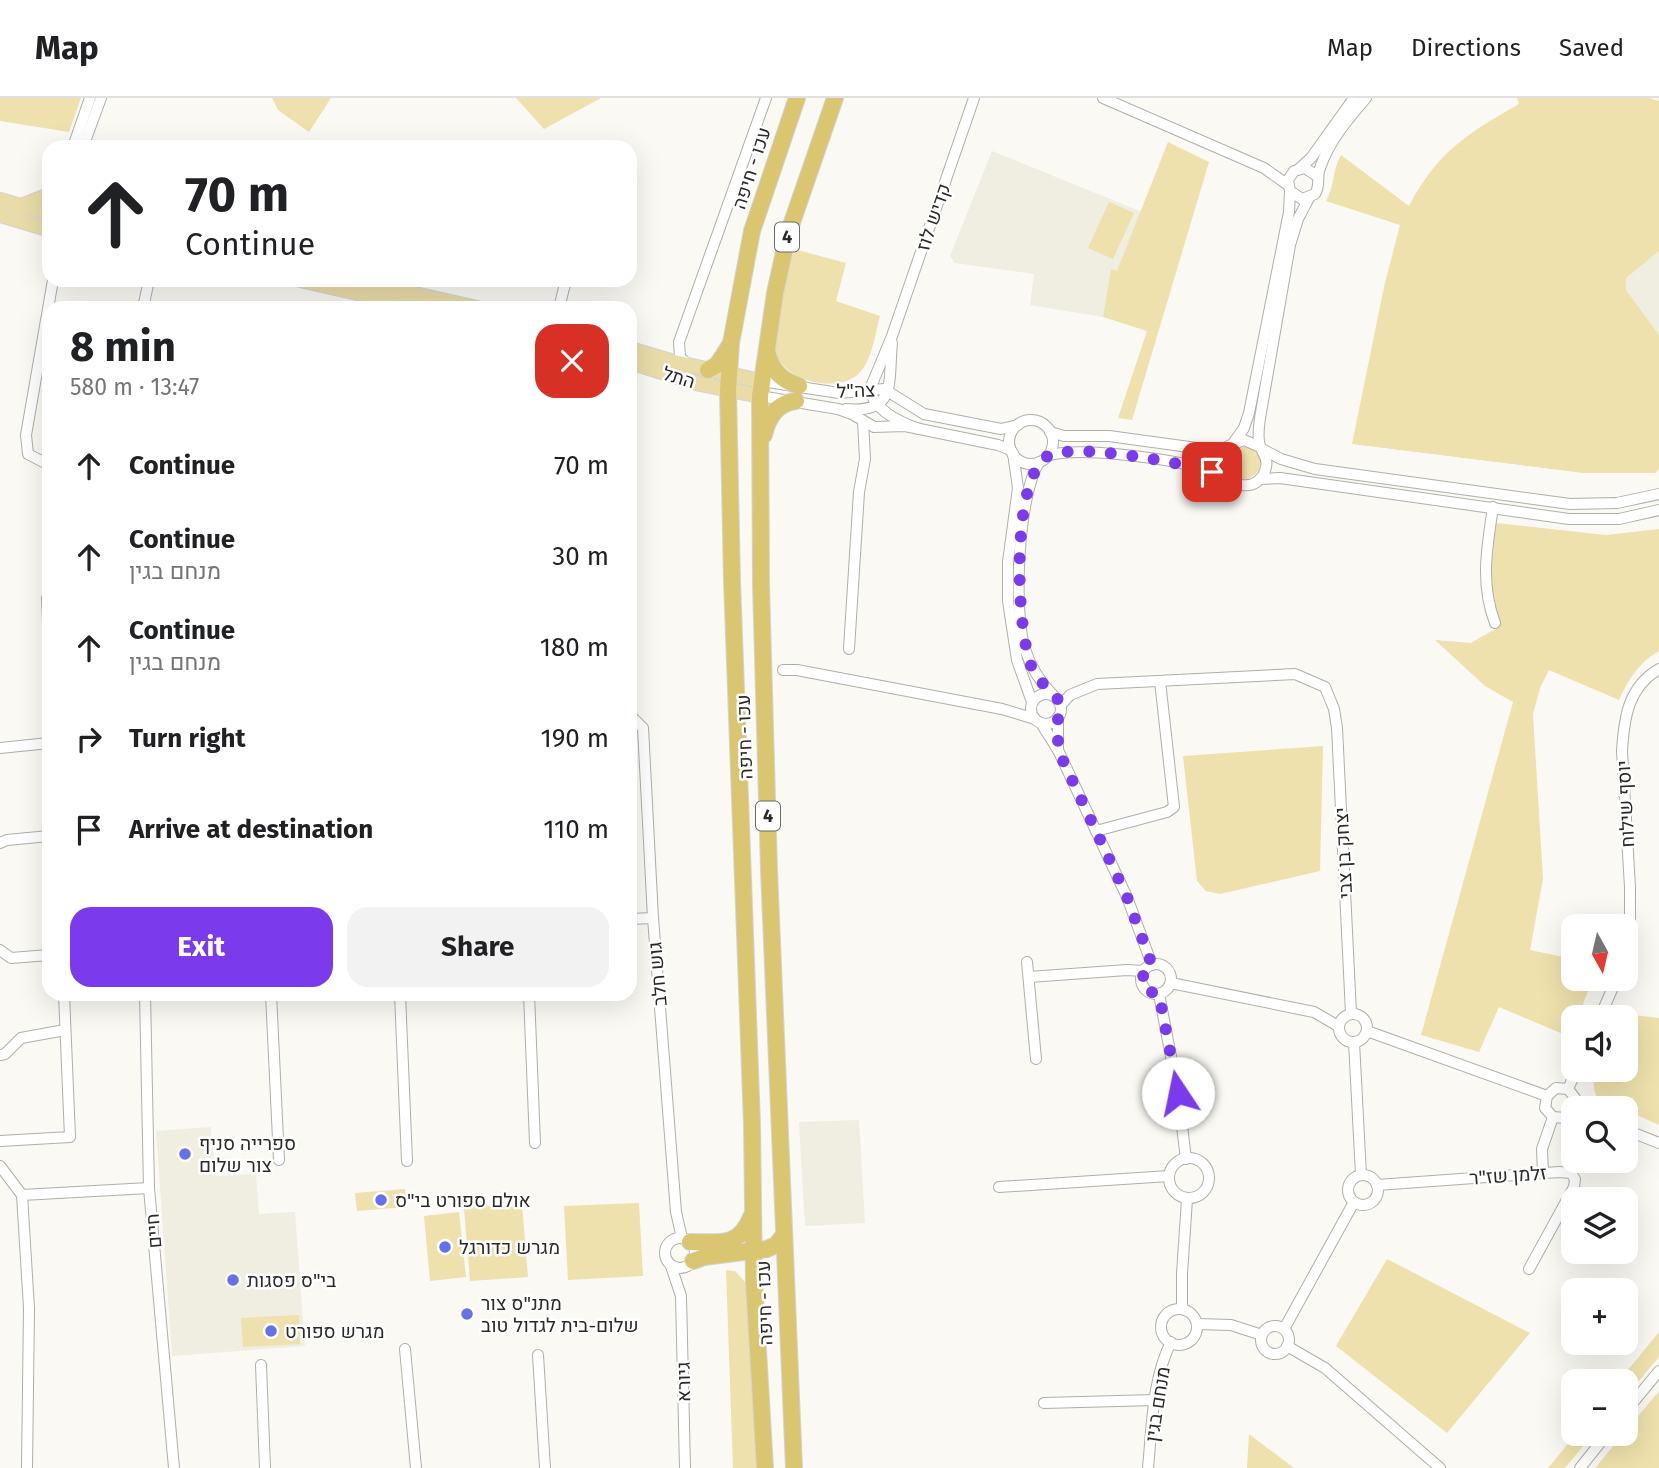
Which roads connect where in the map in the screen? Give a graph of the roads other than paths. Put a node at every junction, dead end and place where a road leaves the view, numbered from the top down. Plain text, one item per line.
1 (90, 98) edge
2 (101, 98) edge
3 (766, 98) edge
4 (797, 98) edge
5 (835, 98) edge
6 (974, 98) edge
7 (1103, 98) edge
8 (1354, 98) edge
9 (1367, 98) edge
10 (75, 140) edge
11 (86, 140) edge
12 (1264, 168) junction
13 (1297, 170) junction
14 (1317, 176) junction
15 (1289, 188) junction
16 (42, 198) edge
17 (1309, 198) junction
18 (0, 200) edge
19 (20, 206) junction
20 (42, 208) edge
21 (0, 215) edge
22 (42, 230) edge
23 (337, 287) edge
24 (384, 287) edge
25 (394, 301) edge
26 (446, 301) edge
27 (892, 336) junction
28 (679, 342) junction
29 (42, 343) edge
30 (731, 343) junction
31 (766, 345) junction
32 (637, 351) edge
33 (655, 356) junction
34 (637, 364) edge
35 (688, 365) junction
36 (708, 370) junction
37 (728, 383) junction
38 (760, 388) junction
39 (870, 389) junction
40 (889, 390) junction
41 (798, 393) junction
42 (878, 405) junction
43 (832, 407) junction
44 (863, 421) junction
45 (1018, 425) junction
46 (883, 426) junction
47 (919, 429) junction
48 (1050, 432) junction
49 (1230, 446) junction
50 (1261, 448) junction
51 (1012, 452) junction
52 (760, 458) junction
53 (865, 459) junction
54 (1043, 459) junction
55 (42, 461) edge
56 (1227, 478) junction
57 (1260, 479) junction
58 (1659, 494) edge
59 (1493, 507) junction
60 (1659, 510) edge
61 (1659, 518) edge
62 (1619, 519) junction
63 (1495, 623) dead end
64 (849, 649) dead end
65 (1659, 669) edge
66 (783, 670) dead end
67 (1160, 681) junction
68 (1053, 695) junction
69 (1032, 704) junction
70 (1061, 705) junction
71 (1002, 709) junction
72 (1058, 717) junction
73 (637, 721) edge
74 (1038, 721) junction
75 (42, 744) edge
76 (0, 748) edge
77 (1058, 750) junction
78 (1096, 831) junction
79 (42, 837) edge
80 (0, 843) edge
81 (1630, 914) edge
82 (653, 918) junction
83 (637, 919) edge
84 (0, 950) edge
85 (42, 956) edge
86 (1027, 962) dead end
87 (1148, 968) junction
88 (1029, 977) junction
89 (1171, 983) junction
90 (1159, 994) junction
91 (64, 1001) edge
92 (145, 1001) edge
93 (271, 1001) edge
94 (400, 1001) edge
95 (529, 1001) edge
96 (1351, 1013) junction
97 (1338, 1026) junction
98 (65, 1030) junction
99 (1367, 1031) junction
100 (1354, 1042) junction
101 (0, 1055) edge
102 (1037, 1059) dead end
103 (1570, 1082) edge
104 (1567, 1089) junction
105 (1547, 1096) junction
106 (1573, 1096) edge
107 (1553, 1116) junction
108 (1561, 1117) edge
109 (1638, 1135) edge
110 (0, 1141) edge
111 (535, 1143) dead end
112 (1659, 1143) edge
113 (1186, 1159) junction
114 (279, 1160) dead end
115 (407, 1161) dead end
116 (0, 1166) edge
117 (1543, 1173) junction
118 (1361, 1175) junction
119 (1169, 1176) junction
120 (1377, 1185) junction
121 (999, 1187) dead end
122 (149, 1188) junction
123 (22, 1195) junction
124 (1187, 1199) junction
125 (1354, 1202) junction
126 (752, 1208) junction
127 (783, 1236) junction
128 (682, 1240) junction
129 (754, 1251) junction
130 (718, 1255) junction
131 (689, 1264) junction
132 (671, 1266) junction
133 (1529, 1269) dead end
134 (754, 1282) junction
135 (681, 1296) junction
136 (1182, 1309) junction
137 (1197, 1324) junction
138 (1284, 1329) junction
139 (1262, 1335) junction
140 (1171, 1342) junction
141 (1287, 1346) junction
142 (405, 1349) dead end
143 (538, 1355) dead end
144 (261, 1365) dead end
145 (1659, 1371) edge
146 (1638, 1396) edge
147 (1155, 1400) junction
148 (1044, 1403) dead end
149 (1598, 1446) edge
150 (27, 1468) edge
151 (174, 1468) edge
152 (265, 1468) edge
153 (416, 1468) edge
154 (545, 1468) edge
155 (685, 1468) edge
156 (765, 1468) edge
157 (793, 1468) edge
158 (1148, 1468) edge
159 (1440, 1468) edge
160 (1580, 1468) edge

1 - 10 street
2 - 11 street
3 - 28 street
4 - 30 highway, עכו - חיפה / 4
5 - 31 highway, עכו - חיפה / 4
6 - 27 street, קדיש לוז
7 - 12 street
8 - 13 street
9 - 14 street
12 - 13 street
12 - 15 street
13 - 14 street
13 - 15 street
14 - 17 street
15 - 17 street
15 - 49 street
16 - 19 main road
17 - 50 street
18 - 19 main road
19 - 20 main road
21 - 22 main road
23 - 25 main road
24 - 26 main road
27 - 39 street, קדיש לוז
27 - 40 street, קדיש לוז
28 - 33 street
28 - 35 street
29 - 55 street
30 - 36 highway
30 - 37 highway, עכו - חיפה / 4
31 - 38 highway, עכו - חיפה / 4
31 - 41 highway
32 - 33 main road, התל
33 - 35 main road, התל
34 - 37 main road, התל
35 - 36 main road, התל
36 - 37 main road, התל
37 - 38 main road, צה"ל
37 - 126 highway, עכו - חיפה / 4
38 - 41 street, צה"ל
38 - 52 highway, עכו - חיפה / 4
39 - 40 street, צה"ל
39 - 41 street, צה"ל
39 - 42 street
40 - 42 street
40 - 45 street, צה"ל
41 - 43 street, צה"ל
41 - 52 highway
42 - 43 street
42 - 47 street
43 - 44 street, צה"ל
44 - 46 street, צה"ל
44 - 53 street
45 - 48 street
45 - 51 street
46 - 47 street, צה"ל
46 - 53 street
47 - 51 street, צה"ל
48 - 49 street
48 - 54 street
49 - 50 street
49 - 56 street
50 - 57 street
50 - 58 street
51 - 54 street
51 - 69 street
52 - 127 highway, עכו - חיפה / 4
53 - 64 street
54 - 56 street
54 - 68 street
56 - 57 street
57 - 59 street
59 - 62 street
59 - 63 street
60 - 62 street
61 - 62 street
65 - 81 street, יוסף שילוח
66 - 71 street
67 - 70 street
67 - 78 street
67 - 96 street, יצחק בן צבי
68 - 69 street
68 - 70 street
69 - 71 street
69 - 74 street
70 - 72 street
71 - 74 street
72 - 74 street
72 - 77 street
73 - 82 street, גוש חלב
74 - 77 street
75 - 76 street
77 - 78 street
78 - 87 street
79 - 80 street
82 - 83 street
82 - 128 street, גוש חלב
84 - 85 street
86 - 88 street
87 - 88 street
87 - 89 street
87 - 90 street
88 - 102 street
89 - 90 street
89 - 97 street
90 - 113 street
91 - 98 street
92 - 122 street, חיים
93 - 114 street
94 - 115 street
95 - 111 street
96 - 97 street
96 - 99 street
97 - 100 street
98 - 101 street
98 - 110 street
99 - 100 street
99 - 105 street
100 - 118 street
103 - 104 street
104 - 105 street
104 - 106 street
105 - 107 street
107 - 108 street
107 - 117 street
109 - 112 street
113 - 119 street
113 - 124 street
116 - 123 street
117 - 120 street, זלמן שז"ר
117 - 133 street, זלמן שז"ר
118 - 120 street
118 - 125 street
119 - 121 street
119 - 124 street
120 - 125 street
122 - 123 street
122 - 151 street, חיים
123 - 150 street
124 - 136 street
125 - 138 street
126 - 128 highway
126 - 129 highway, עכו - חיפה / 4
127 - 129 highway
127 - 157 highway, עכו - חיפה / 4
128 - 131 street, גיורא
128 - 132 street
129 - 130 highway
129 - 134 highway, עכו - חיפה / 4
130 - 131 highway
130 - 134 highway
131 - 132 street
131 - 135 street, גיורא
132 - 135 street, גיורא
134 - 156 highway, עכו - חיפה / 4
135 - 155 street, גיורא
136 - 137 street
136 - 140 street
137 - 139 street
137 - 140 street
138 - 139 street
138 - 141 street
139 - 141 street
140 - 147 street, מנחם בגין
141 - 159 street
142 - 153 street
143 - 154 street
144 - 152 street
145 - 146 street
147 - 148 street
147 - 158 street, מנחם בגין
149 - 160 street

